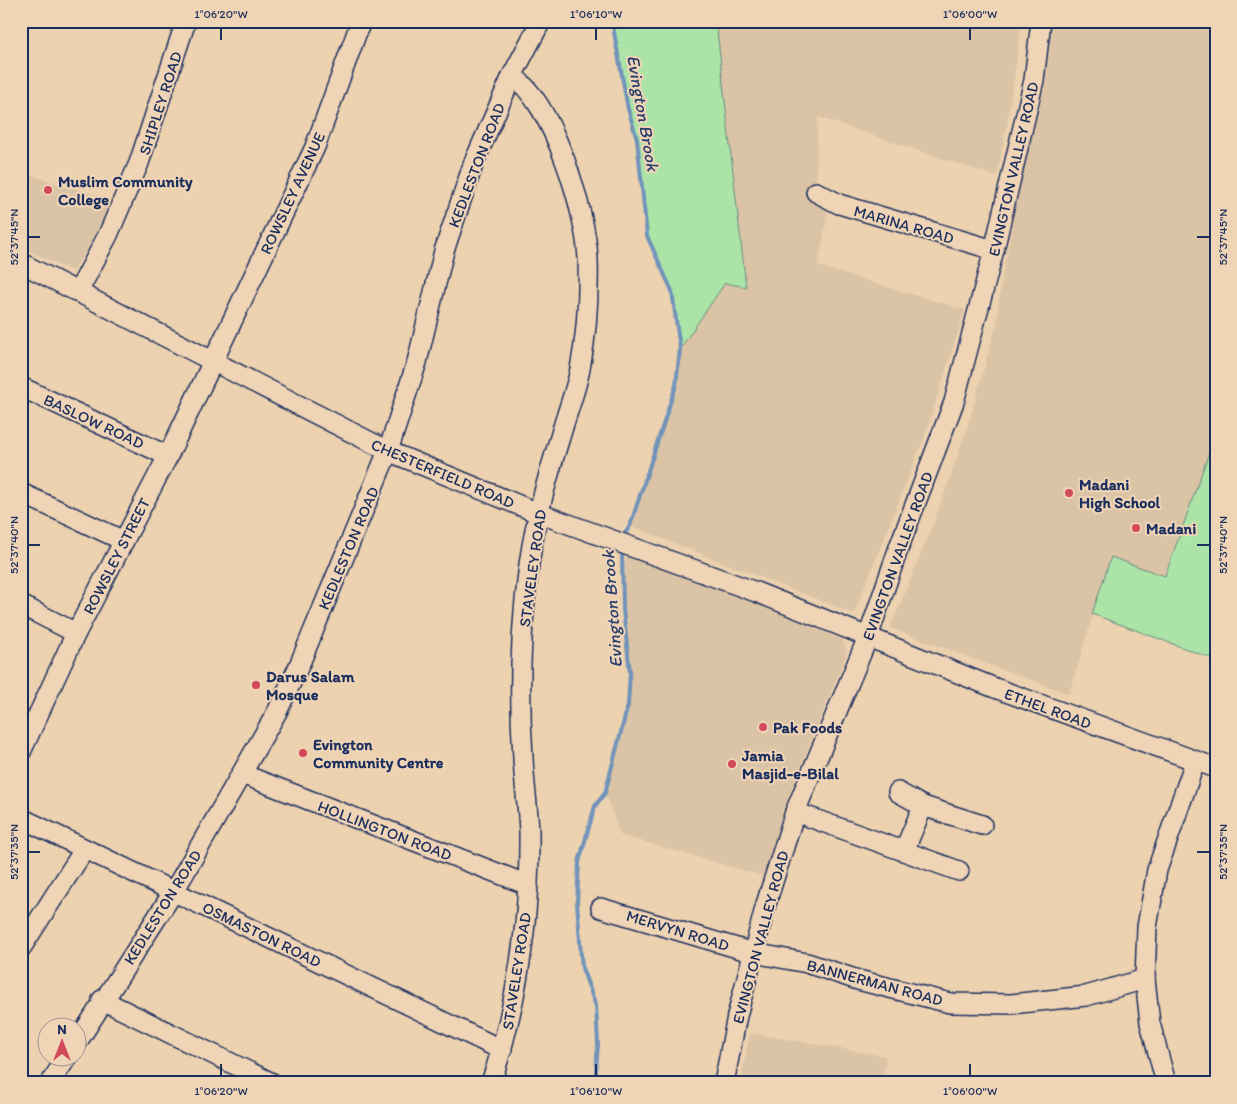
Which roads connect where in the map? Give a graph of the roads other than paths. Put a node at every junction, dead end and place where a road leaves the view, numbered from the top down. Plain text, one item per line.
1 (186, 21) edge
2 (361, 21) edge
3 (541, 21) edge
4 (1041, 21) edge
5 (512, 76) junction
6 (816, 192) dead end
7 (994, 250) junction
8 (21, 263) edge
9 (78, 292) junction
10 (212, 361) junction
11 (21, 387) edge
12 (388, 451) junction
13 (168, 456) junction
14 (21, 493) edge
15 (538, 513) junction
16 (124, 541) junction
17 (21, 605) edge
18 (76, 633) junction
19 (875, 640) junction
20 (28, 716) edge
21 (21, 752) edge
22 (1195, 762) junction
23 (1216, 768) edge
24 (242, 774) junction
25 (898, 792) dead end
26 (923, 806) junction
27 (795, 812) junction
28 (21, 818) edge
29 (982, 825) dead end
30 (84, 850) junction
31 (904, 851) junction
32 (959, 871) dead end
33 (528, 885) junction
34 (174, 892) junction
35 (601, 908) dead end
36 (21, 948) edge
37 (754, 953) junction
38 (1145, 979) junction
39 (102, 1000) junction
40 (88, 1024) edge
41 (502, 1050) junction
42 (61, 1066) edge
43 (50, 1083) edge
44 (272, 1083) edge
45 (491, 1083) edge
46 (724, 1083) edge
47 (1166, 1083) edge

1 - 9 street, SHIPLEY ROAD
2 - 10 street, ROWSLEY AVENUE
3 - 5 street, KEDLESTON ROAD
4 - 7 street, EVINGTON VALLEY ROAD
5 - 12 street, KEDLESTON ROAD
5 - 15 street, STAVELEY ROAD
6 - 7 street, MARINA ROAD
7 - 19 street, EVINGTON VALLEY ROAD
8 - 9 street, CHESTERFIELD ROAD
9 - 10 street, CHESTERFIELD ROAD
10 - 12 street, CHESTERFIELD ROAD
10 - 13 street, ROWSLEY STREET
11 - 13 street, BASLOW ROAD
12 - 15 street, CHESTERFIELD ROAD
12 - 24 street, KEDLESTON ROAD
13 - 16 street, ROWSLEY STREET
14 - 16 street
15 - 19 street, CHESTERFIELD ROAD
15 - 33 street, STAVELEY ROAD
16 - 18 street, ROWSLEY STREET
17 - 18 street
18 - 20 street, ROWSLEY STREET
19 - 22 street, ETHEL ROAD
19 - 27 street, EVINGTON VALLEY ROAD
20 - 21 street, ROWSLEY STREET
22 - 23 street, ETHEL ROAD
22 - 38 street
24 - 33 street, HOLLINGTON ROAD
24 - 34 street, KEDLESTON ROAD
25 - 26 street
26 - 29 street
26 - 31 street
27 - 31 street
27 - 37 street, EVINGTON VALLEY ROAD
28 - 30 street, OSMASTON ROAD
30 - 34 street, OSMASTON ROAD
30 - 36 street
31 - 32 street
33 - 41 street, STAVELEY ROAD
34 - 39 street, KEDLESTON ROAD
34 - 41 street, OSMASTON ROAD
35 - 37 street, MERVYN ROAD
37 - 38 street, BANNERMAN ROAD
37 - 46 street, EVINGTON VALLEY ROAD
38 - 47 street
39 - 40 street, KEDLESTON ROAD
39 - 44 street
41 - 45 street, STAVELEY ROAD
42 - 43 street

